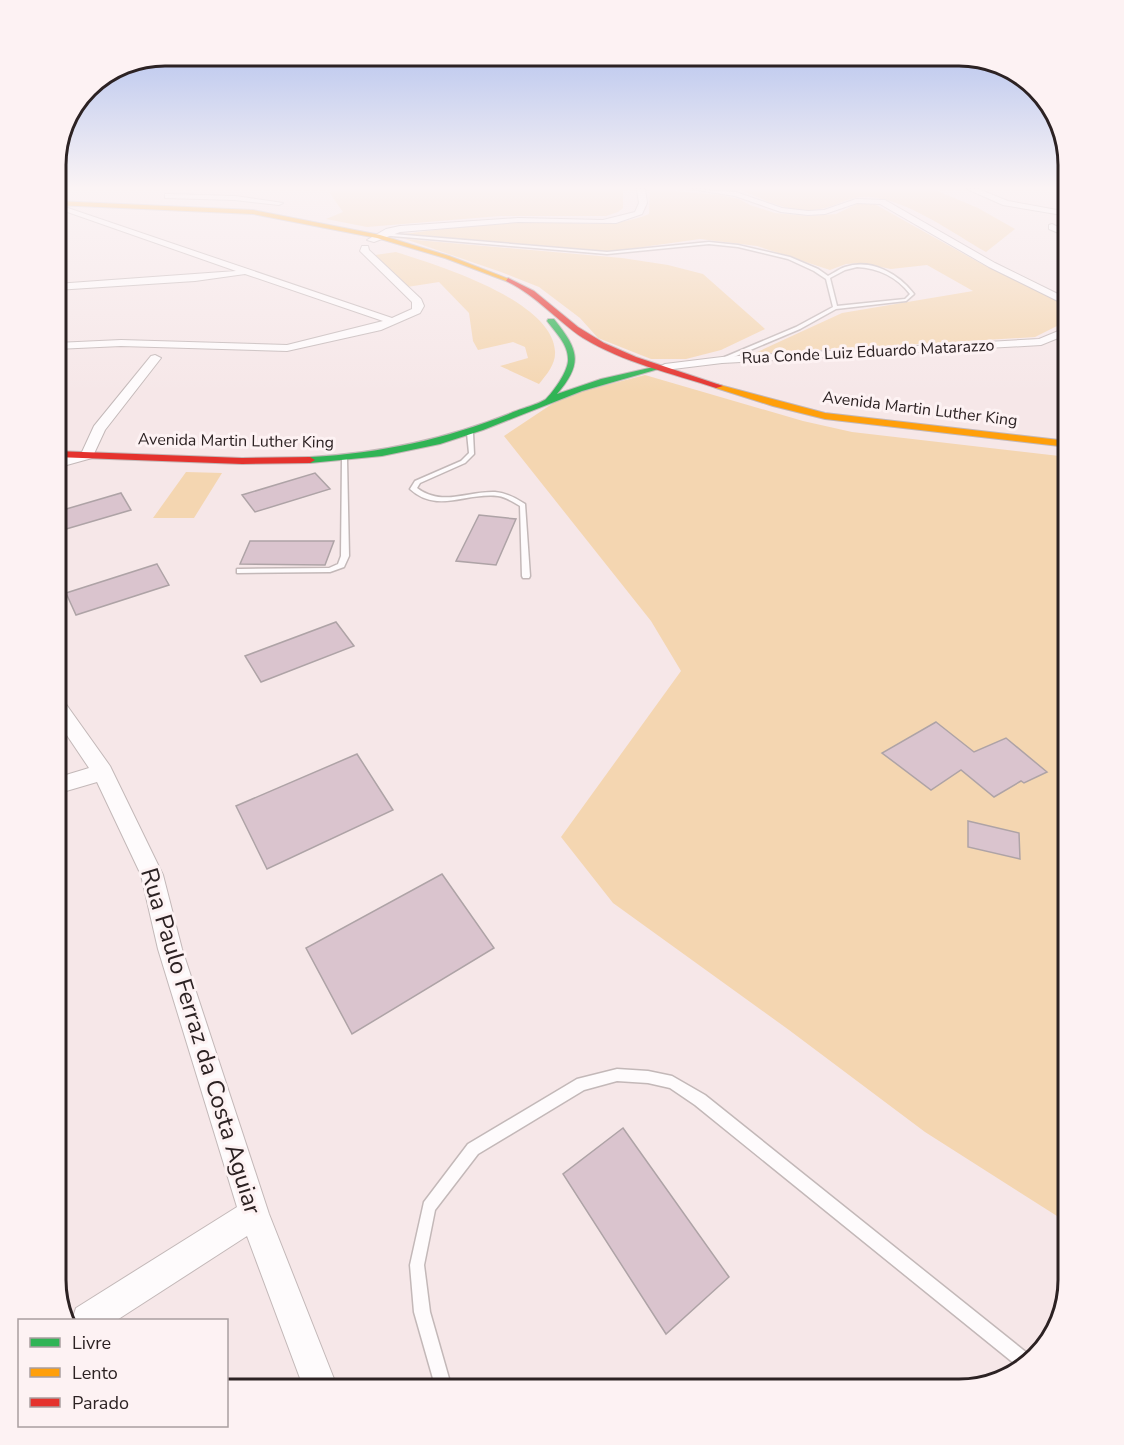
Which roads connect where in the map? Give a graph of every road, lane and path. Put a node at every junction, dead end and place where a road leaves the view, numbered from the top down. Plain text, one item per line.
1 (202, 256) edge
2 (370, 256) edge
3 (426, 256) edge
4 (445, 256) edge
5 (782, 256) edge
6 (977, 256) edge
7 (245, 272) junction
8 (828, 278) junction
9 (66, 286) edge
10 (1058, 298) edge
11 (835, 308) junction
12 (395, 322) junction
13 (1058, 334) edge
14 (66, 346) edge
15 (607, 349) junction
16 (573, 354) junction
17 (155, 358) dead end
18 (722, 360) junction
19 (634, 365) junction
20 (665, 367) junction
21 (570, 375) junction
22 (593, 383) junction
23 (550, 397) junction
24 (470, 433) junction
25 (1058, 443) edge
26 (66, 454) edge
27 (87, 455) junction
28 (344, 459) junction
29 (66, 461) edge
30 (240, 571) dead end
31 (526, 576) dead end
32 (66, 719) edge
33 (103, 772) junction
34 (66, 783) edge
35 (254, 1214) junction
36 (90, 1319) edge
37 (1020, 1357) edge
38 (317, 1379) edge
39 (441, 1379) edge

1 - 7 street
2 - 12 street
3 - 16 main road
4 - 15 main road
5 - 8 lane
6 - 10 street
7 - 9 street
7 - 12 street
8 - 11 lane
8 - 11 lane
11 - 18 lane
12 - 14 street
13 - 18 street, Rua Conde Luiz Eduardo Matarazzo
15 - 16 main road
15 - 19 main road, Avenida Martin Luther King
16 - 21 main road
17 - 27 street
18 - 20 street, Rua Conde Luiz Eduardo Matarazzo
19 - 20 main road, Avenida Martin Luther King
19 - 22 main road, Avenida Martin Luther King
20 - 25 main road, Avenida Martin Luther King
21 - 22 main road
21 - 23 main road, Avenida Martin Luther King
22 - 23 main road, Avenida Martin Luther King
23 - 24 main road, Avenida Martin Luther King
24 - 28 main road, Avenida Martin Luther King
24 - 31 lane
26 - 27 main road, Avenida Martin Luther King
27 - 28 main road, Avenida Martin Luther King
27 - 29 street
28 - 30 lane
32 - 33 street, Rua Paulo Ferraz da Costa Aguiar
33 - 34 street
33 - 35 street, Rua Paulo Ferraz da Costa Aguiar
35 - 36 street
35 - 38 street, Rua Paulo Ferraz da Costa Aguiar
37 - 39 lane

